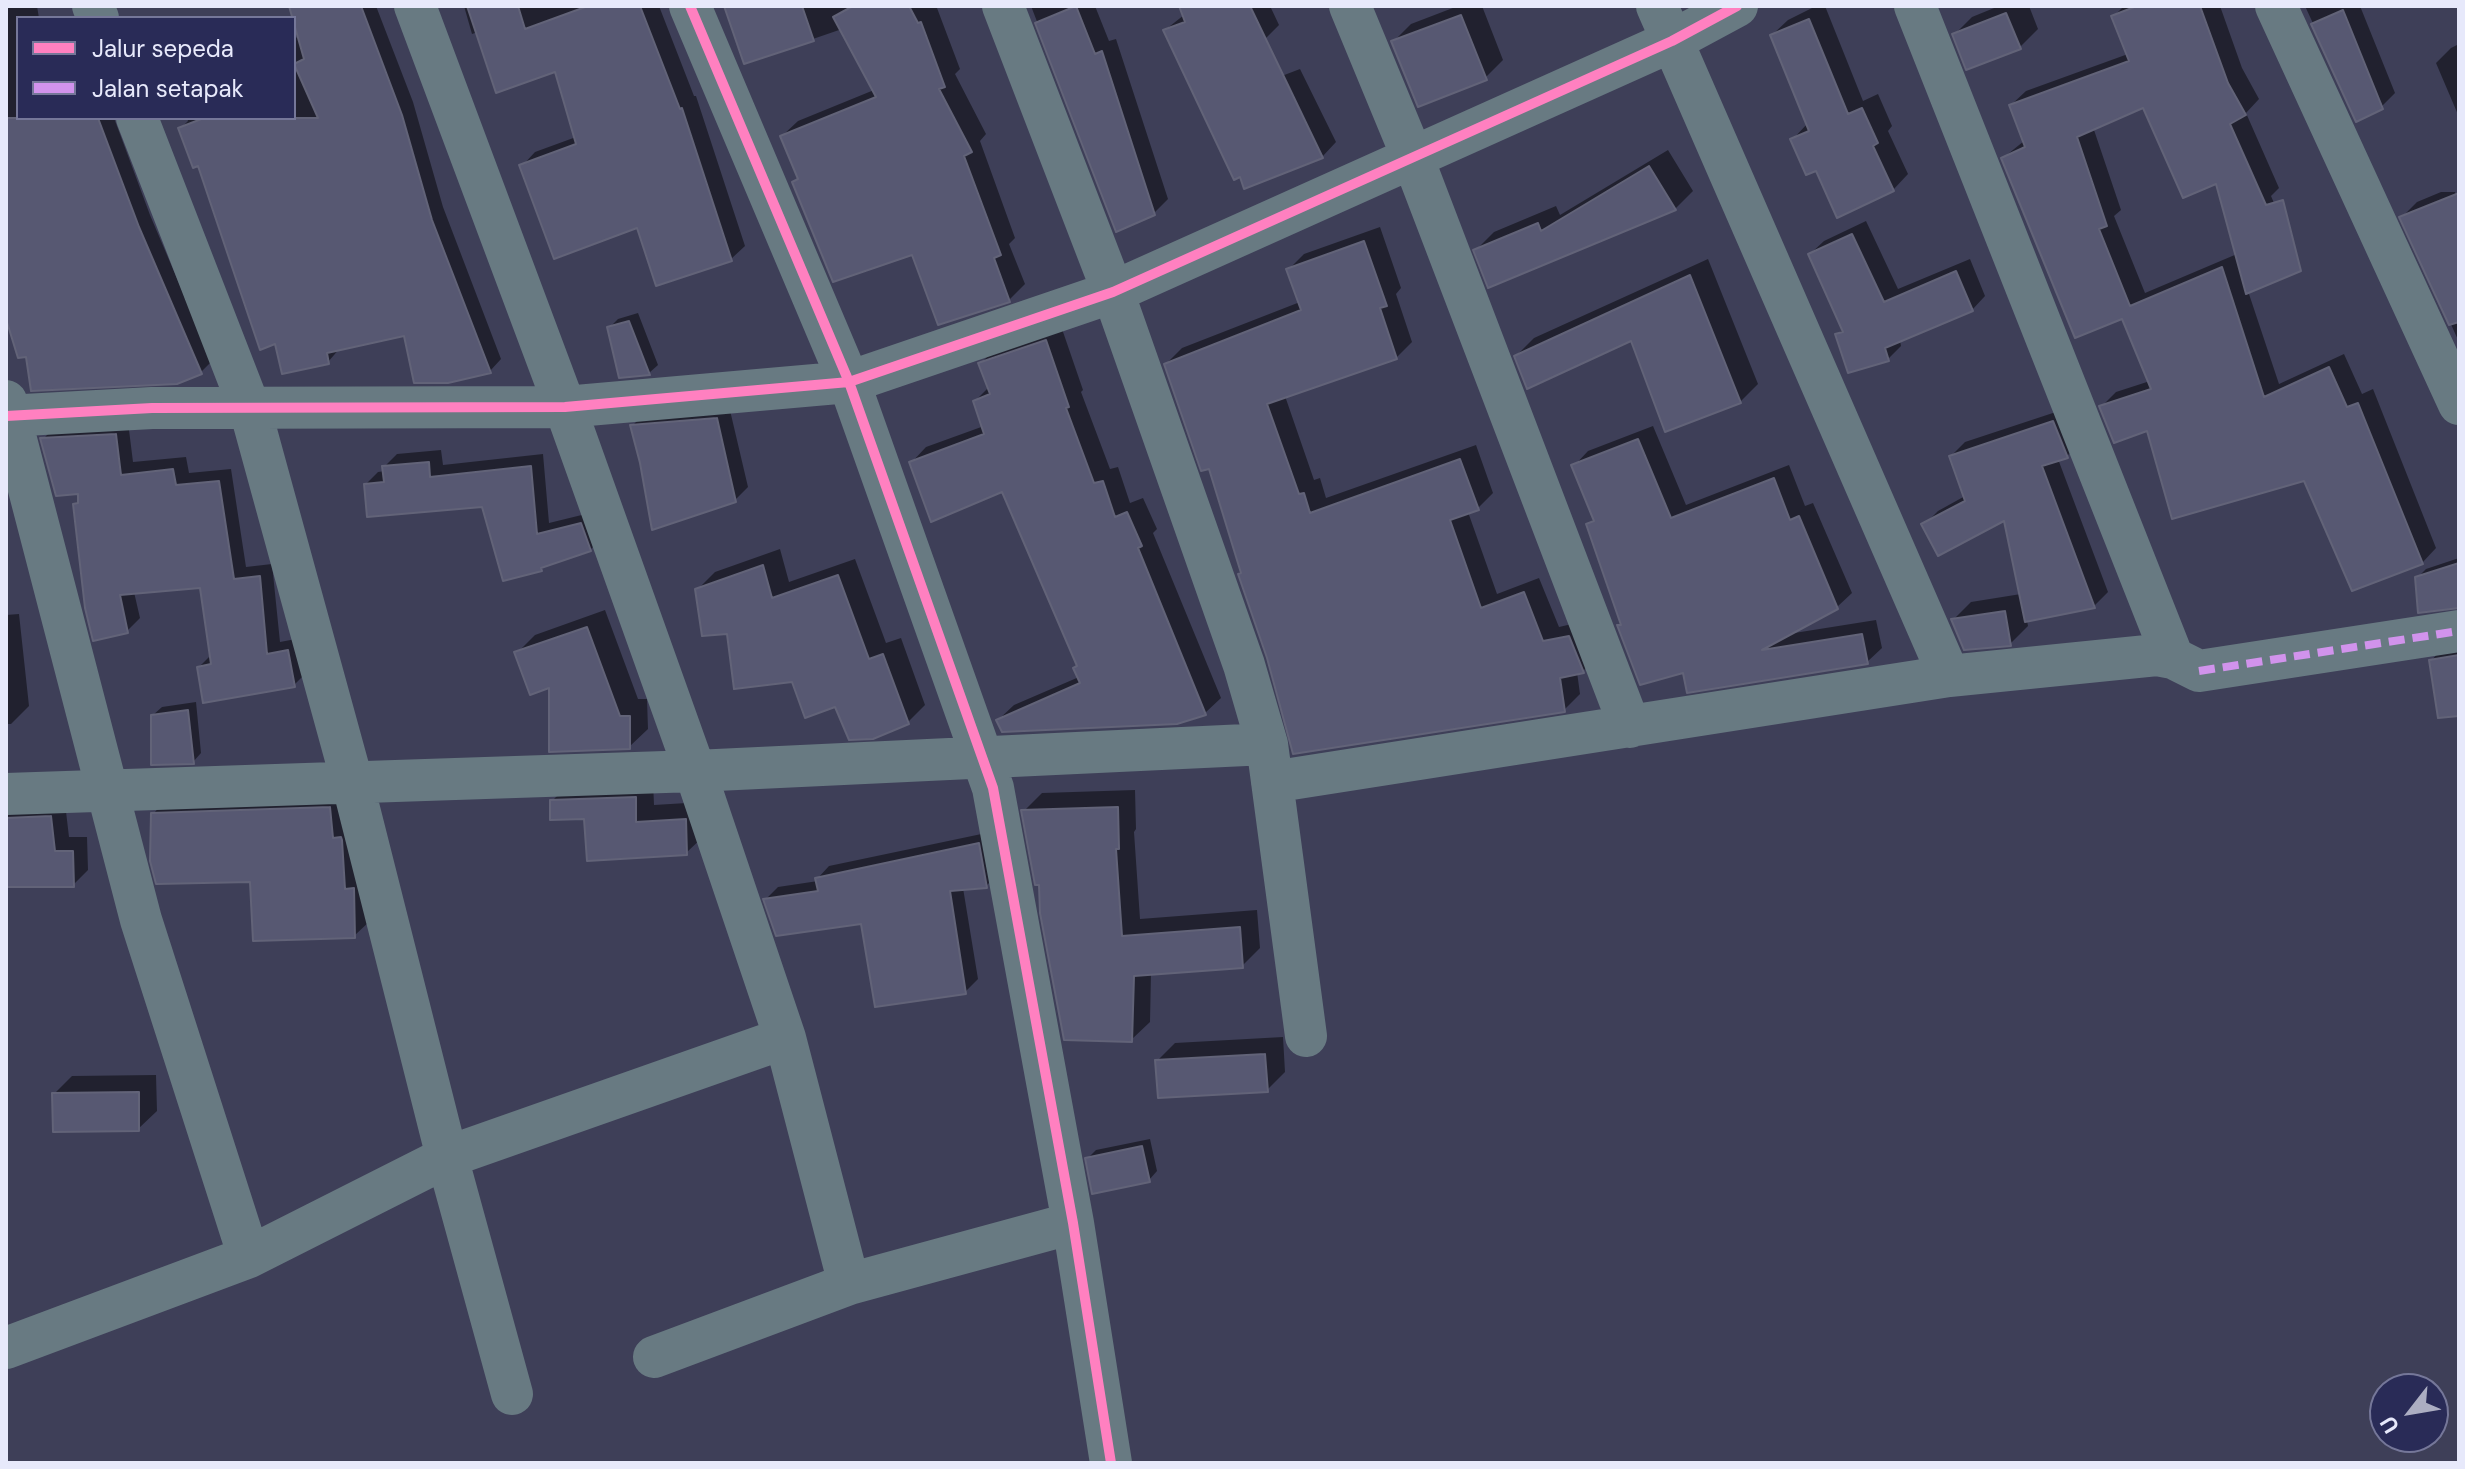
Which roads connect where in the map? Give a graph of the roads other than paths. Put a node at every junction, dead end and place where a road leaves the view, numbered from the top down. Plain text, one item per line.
1 (415, 6) edge
2 (690, 6) edge
3 (1003, 6) edge
4 (1350, 6) edge
5 (1737, 6) edge
6 (1915, 6) edge
7 (2276, 6) edge
8 (1664, 24) edge
9 (138, 120) edge
10 (1412, 156) junction
11 (1113, 292) junction
12 (849, 382) junction
13 (2459, 404) edge
14 (565, 407) junction
15 (250, 409) junction
16 (8, 411) edge
17 (2459, 631) edge
18 (2173, 658) junction
19 (1949, 676) junction
20 (1630, 727) junction
21 (982, 756) junction
22 (1270, 763) junction
23 (695, 771) junction
24 (352, 781) junction
25 (107, 790) junction
26 (6, 794) edge
27 (1306, 1036) dead end
28 (785, 1038) junction
29 (447, 1157) junction
30 (1073, 1223) junction
31 (249, 1257) junction
32 (849, 1284) junction
33 (6, 1348) edge
34 (654, 1357) dead end
35 (512, 1394) dead end
36 (1110, 1462) edge

1 - 14 street
2 - 12 street
3 - 11 street
4 - 10 street
5 - 8 street
6 - 18 street
7 - 13 street
8 - 10 street
8 - 19 street
9 - 15 street
10 - 11 street
10 - 20 street
11 - 12 street
11 - 22 street
12 - 14 street
12 - 21 street
14 - 15 street
14 - 23 street
15 - 16 street
15 - 24 street
16 - 25 street
17 - 18 street
18 - 19 street
19 - 20 street
20 - 22 street
21 - 22 street
21 - 23 street
21 - 30 street
22 - 27 street
23 - 24 street
23 - 28 street
24 - 25 street
24 - 29 street
25 - 26 street
25 - 31 street
28 - 29 street
28 - 32 street
29 - 31 street
29 - 35 street
30 - 32 street
30 - 36 street
31 - 33 street
32 - 34 street

